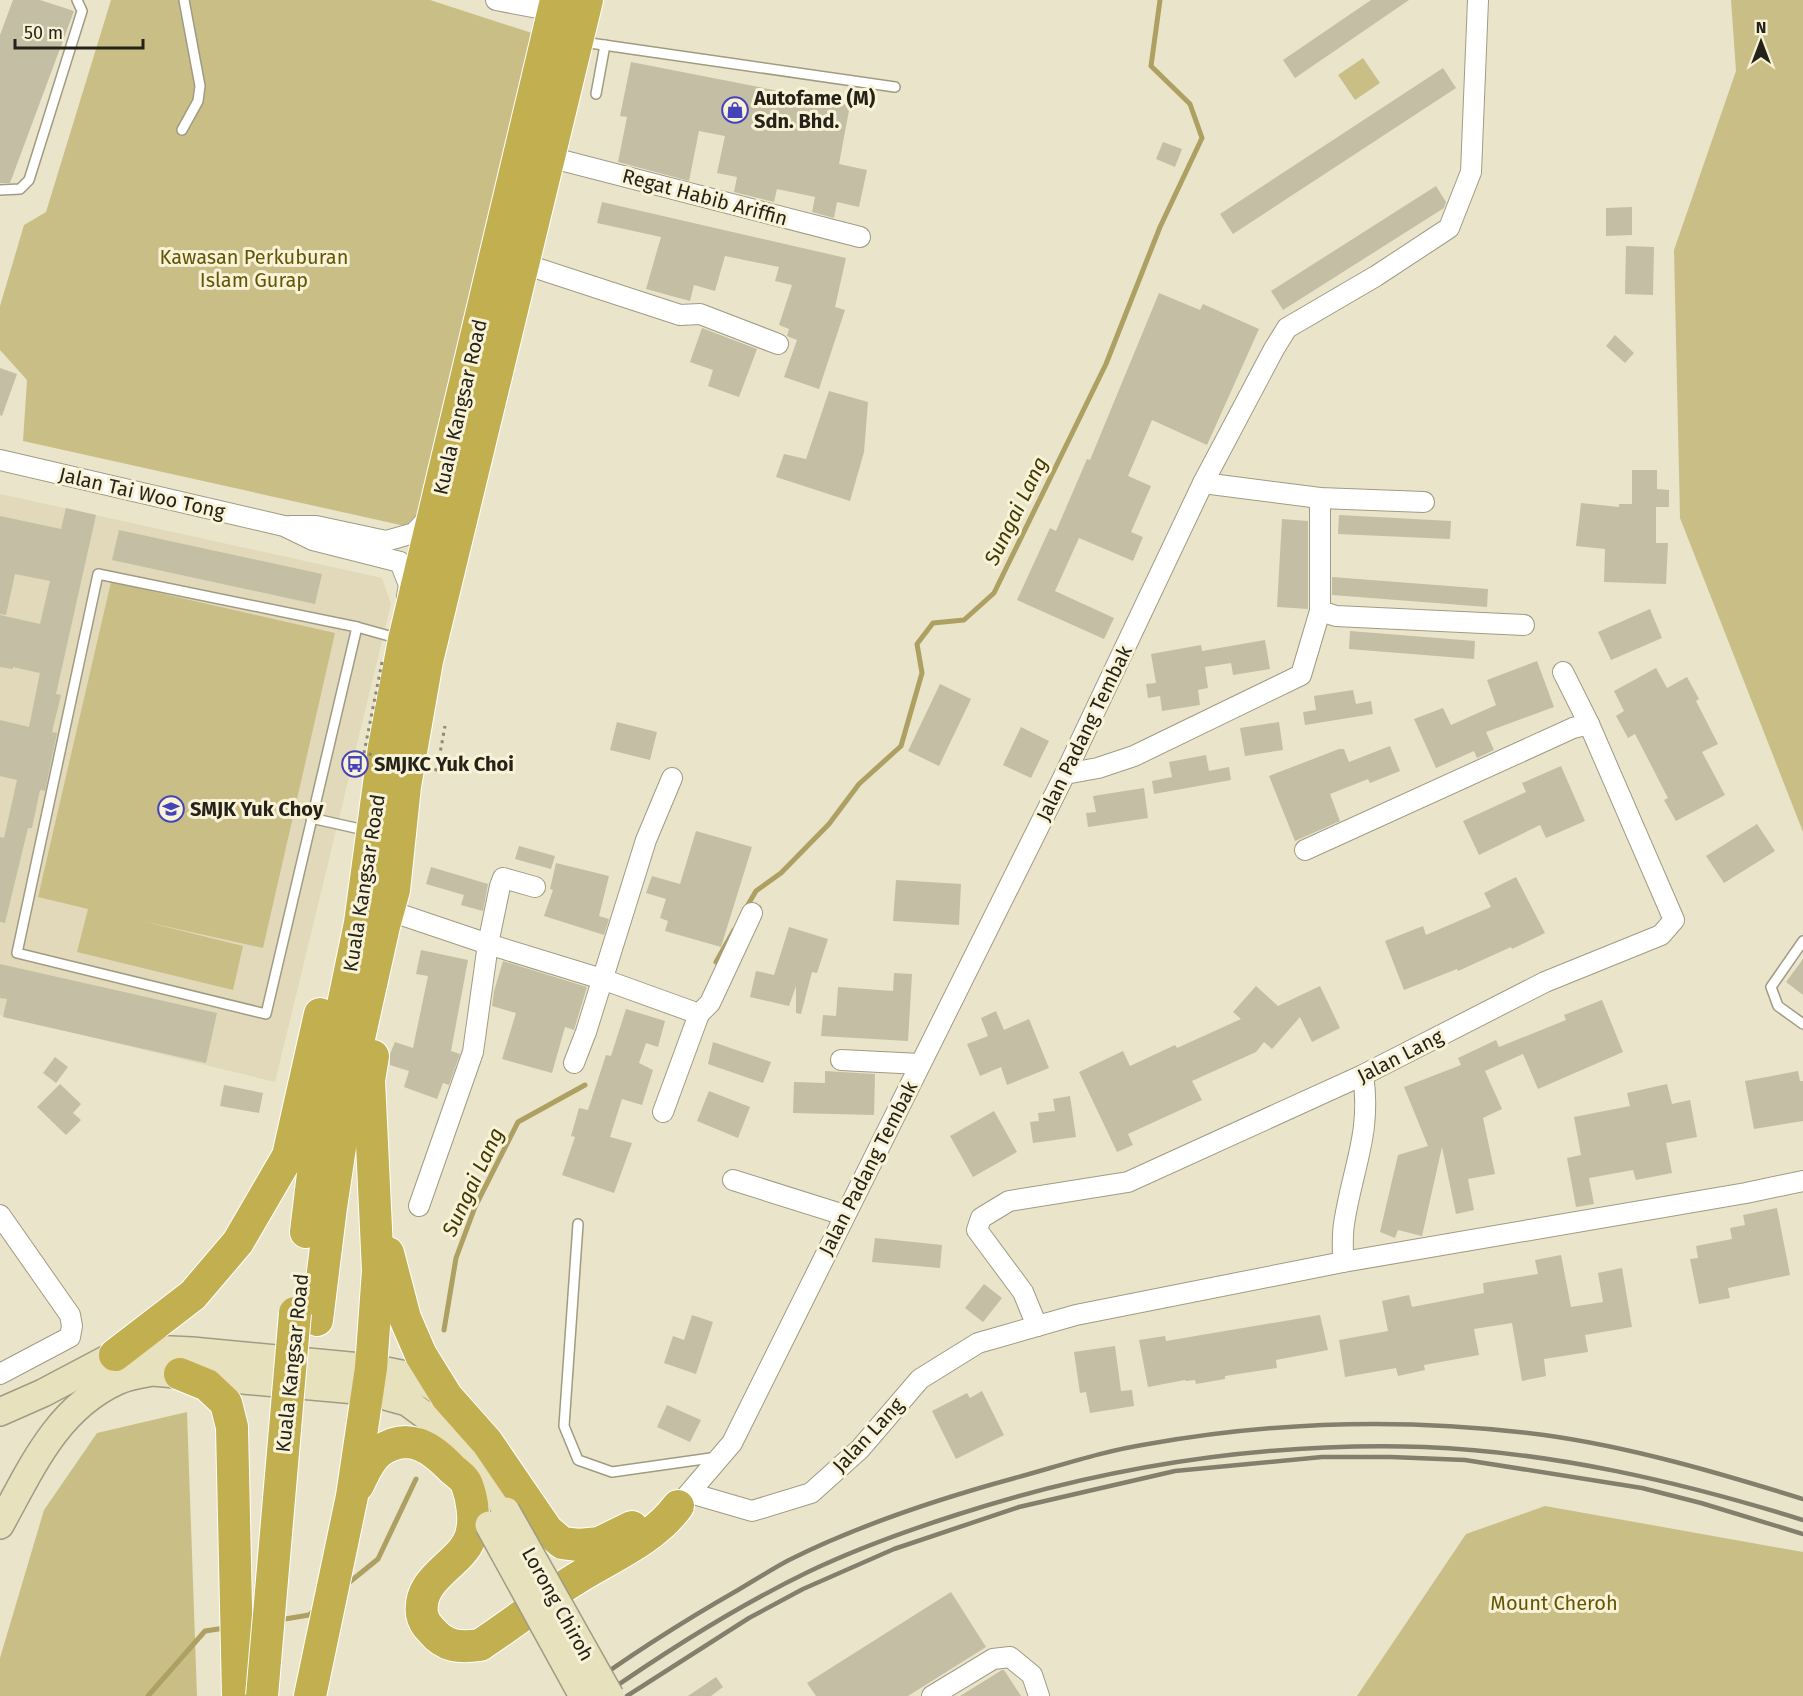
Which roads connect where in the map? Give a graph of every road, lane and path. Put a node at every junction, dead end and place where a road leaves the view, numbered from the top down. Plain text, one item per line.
1 (77, 0) edge
2 (184, 0) edge
3 (1478, 0) edge
4 (505, 1) edge
5 (554, 6) edge
6 (588, 25) edge
7 (895, 87) dead end
8 (596, 94) dead end
9 (182, 130) dead end
10 (549, 156) junction
11 (0, 190) edge
12 (860, 237) dead end
13 (524, 264) junction
14 (778, 344) dead end
15 (0, 459) edge
16 (1203, 483) junction
17 (1320, 498) junction
18 (1424, 502) dead end
19 (436, 509) junction
20 (284, 526) junction
21 (1320, 611) junction
22 (1524, 625) dead end
23 (357, 627) junction
24 (407, 630) junction
25 (382, 662) dead end
26 (1563, 672) dead end
27 (1589, 724) junction
28 (445, 726) dead end
29 (384, 747) junction
30 (1065, 774) junction
31 (672, 778) dead end
32 (311, 818) junction
33 (360, 829) junction
34 (1305, 850) dead end
35 (536, 887) dead end
36 (396, 902) junction
37 (752, 913) dead end
38 (1803, 941) edge
39 (488, 944) junction
40 (602, 979) junction
41 (699, 1014) junction
42 (1803, 1024) edge
43 (840, 1060) dead end
44 (574, 1063) dead end
45 (920, 1064) junction
46 (1363, 1075) junction
47 (663, 1112) dead end
48 (733, 1180) dead end
49 (1803, 1181) edge
50 (376, 1205) junction
51 (419, 1206) dead end
52 (0, 1215) edge
53 (844, 1215) junction
54 (578, 1224) dead end
55 (1343, 1262) junction
56 (1037, 1326) junction
57 (115, 1355) junction
58 (0, 1374) edge
59 (180, 1374) junction
60 (369, 1380) junction
61 (447, 1397) junction
62 (0, 1413) edge
63 (722, 1456) junction
64 (467, 1483) junction
65 (352, 1496) junction
66 (684, 1500) junction
67 (497, 1518) junction
68 (0, 1525) edge
69 (238, 1696) edge
70 (262, 1696) edge
71 (284, 1696) edge
72 (310, 1696) edge
73 (583, 1696) edge
74 (609, 1696) edge
75 (932, 1696) edge
76 (1039, 1696) edge

1 - 11 lane
2 - 9 lane
3 - 16 street, Jalan Padang Tembak
4 - 5 street
5 - 6 street
5 - 19 highway, Kuala Kangsar Road
6 - 7 lane
6 - 8 lane
6 - 10 highway, Kuala Kangsar Road
10 - 12 street, Regat Habib Ariffin
10 - 13 highway, Kuala Kangsar Road
13 - 14 street
13 - 36 highway, Kuala Kangsar Road
15 - 20 street, Jalan Tai Woo Tong
16 - 17 street
16 - 30 street, Jalan Padang Tembak
17 - 18 street
17 - 21 street
19 - 20 street, Jalan Tai Woo Tong
19 - 24 highway, Kuala Kangsar Road
20 - 24 street, Jalan Tai Woo Tong
21 - 22 street
21 - 30 street
23 - 24 lane
23 - 32 lane
23 - 32 lane
24 - 29 highway, Kuala Kangsar Road
25 - 28 path, bridge
26 - 27 street, Jalan Lang
27 - 34 street
27 - 46 street, Jalan Lang
29 - 33 highway
29 - 70 highway, Kuala Kangsar Road, bridge
30 - 45 street, Jalan Padang Tembak
31 - 40 street
32 - 33 lane
33 - 57 highway
35 - 39 street
36 - 39 street
36 - 50 highway
36 - 71 highway, Kuala Kangsar Road
37 - 41 street
38 - 42 lane
39 - 40 street
39 - 51 street
40 - 41 street
40 - 44 street
41 - 47 street
43 - 45 street
45 - 53 street, Jalan Padang Tembak
46 - 55 street
46 - 56 street, Jalan Lang
48 - 53 street
49 - 55 street, Jalan Lang
50 - 60 highway
50 - 61 highway
52 - 58 street
53 - 63 street, Jalan Padang Tembak
54 - 63 lane
55 - 56 street, Jalan Lang
56 - 66 street, Jalan Lang
57 - 60 main road
57 - 62 main road
59 - 60 main road
59 - 68 main road
59 - 69 highway
60 - 61 main road
60 - 64 main road
60 - 65 highway
61 - 66 highway
61 - 67 main road
63 - 66 street, Jalan Padang Tembak
64 - 65 highway
64 - 66 highway
64 - 67 main road
65 - 72 highway
67 - 73 main road, Lorong Chiroh, bridge
67 - 74 main road, Lorong Chiroh, bridge
75 - 76 street

